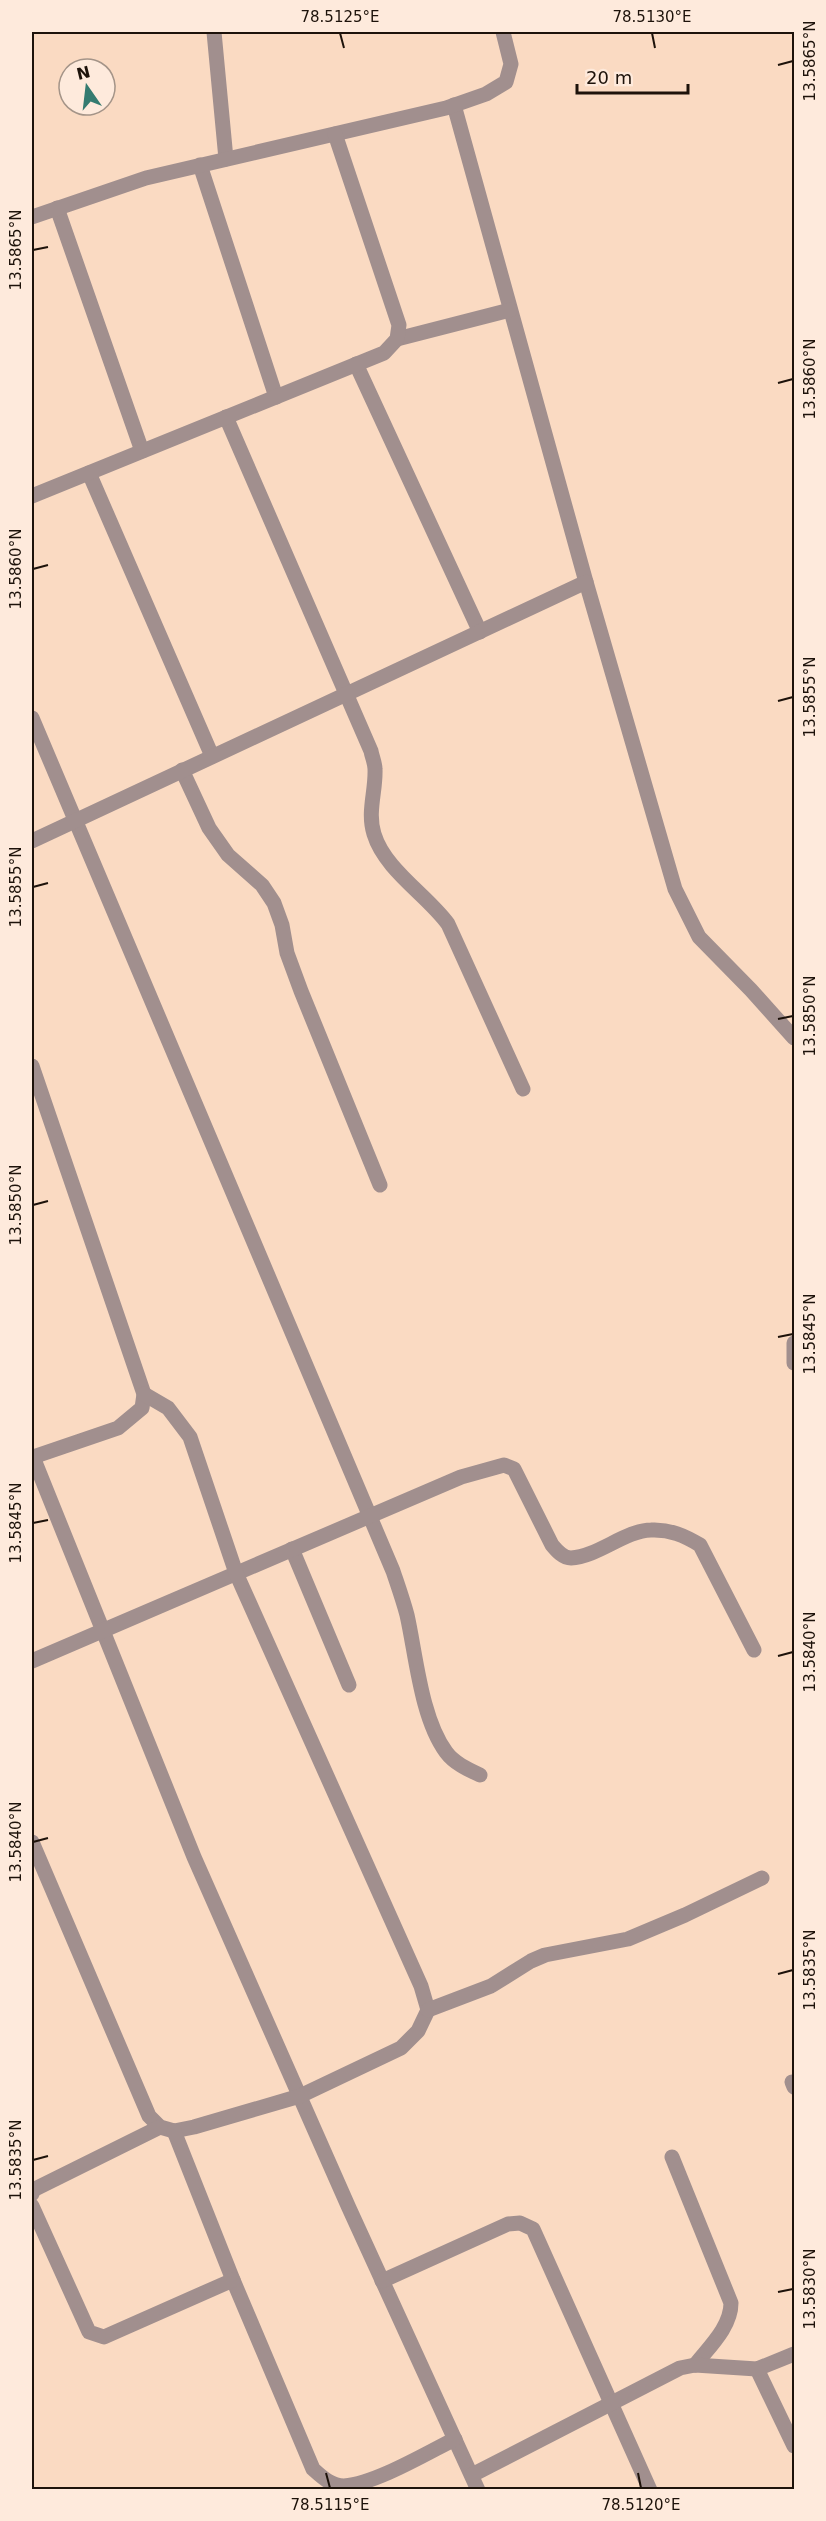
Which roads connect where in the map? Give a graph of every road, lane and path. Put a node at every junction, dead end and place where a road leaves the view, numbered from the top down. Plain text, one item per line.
1 (213, 32) edge
2 (503, 32) edge
3 (454, 105) junction
4 (334, 134) junction
5 (226, 159) junction
6 (200, 165) junction
7 (57, 208) junction
8 (32, 217) edge
9 (510, 310) junction
10 (397, 339) junction
11 (356, 364) junction
12 (276, 397) junction
13 (226, 417) junction
14 (142, 451) junction
15 (89, 473) junction
16 (32, 496) edge
17 (586, 582) junction
18 (480, 632) junction
19 (347, 693) junction
20 (32, 718) edge
21 (212, 756) junction
22 (182, 770) junction
23 (74, 821) junction
24 (32, 841) edge
25 (795, 1038) edge
26 (32, 1066) edge
27 (523, 1089) dead end
28 (380, 1185) dead end
29 (795, 1343) edge
30 (795, 1363) edge
31 (144, 1394) junction
32 (32, 1457) edge
33 (372, 1516) junction
34 (292, 1549) junction
35 (236, 1573) junction
36 (102, 1630) junction
37 (754, 1650) dead end
38 (32, 1661) edge
39 (349, 1684) dead end
40 (480, 1775) dead end
41 (32, 1842) edge
42 (762, 1878) dead end
43 (428, 2010) junction
44 (300, 2097) junction
45 (167, 2129) junction
46 (672, 2157) dead end
47 (32, 2194) edge
48 (32, 2206) edge
49 (233, 2280) junction
50 (382, 2281) junction
51 (795, 2354) edge
52 (695, 2365) junction
53 (757, 2369) junction
54 (611, 2403) junction
55 (455, 2439) junction
56 (795, 2446) edge
57 (475, 2482) edge
58 (356, 2486) edge
59 (650, 2490) edge

1 - 5 street
2 - 3 street
3 - 4 street
3 - 9 street
4 - 5 street
4 - 10 street
5 - 6 street
6 - 7 street
6 - 12 street
7 - 8 street
7 - 14 street
9 - 10 street
9 - 17 street
10 - 11 street
11 - 12 street
11 - 18 street
12 - 13 street
13 - 14 street
13 - 19 street
14 - 15 street
15 - 16 street
15 - 21 street
17 - 18 street
17 - 25 street
18 - 19 street
19 - 21 street
19 - 27 street
20 - 23 street
21 - 22 street
22 - 23 street
22 - 28 street
23 - 24 street
23 - 33 street
26 - 31 street
29 - 30 street
31 - 32 street
31 - 35 street
32 - 36 street
33 - 34 street
33 - 37 street
33 - 40 street
34 - 35 street
34 - 39 street
35 - 36 street
35 - 43 street
36 - 38 street
36 - 44 street
41 - 45 street
42 - 43 street
43 - 44 street
44 - 45 street
44 - 50 street
45 - 47 street
45 - 49 street
46 - 52 street
48 - 49 street
49 - 58 street
50 - 54 street
50 - 55 street
51 - 53 street
52 - 53 street
52 - 54 street
53 - 56 street
54 - 57 street
54 - 59 street
55 - 57 street
55 - 58 street

